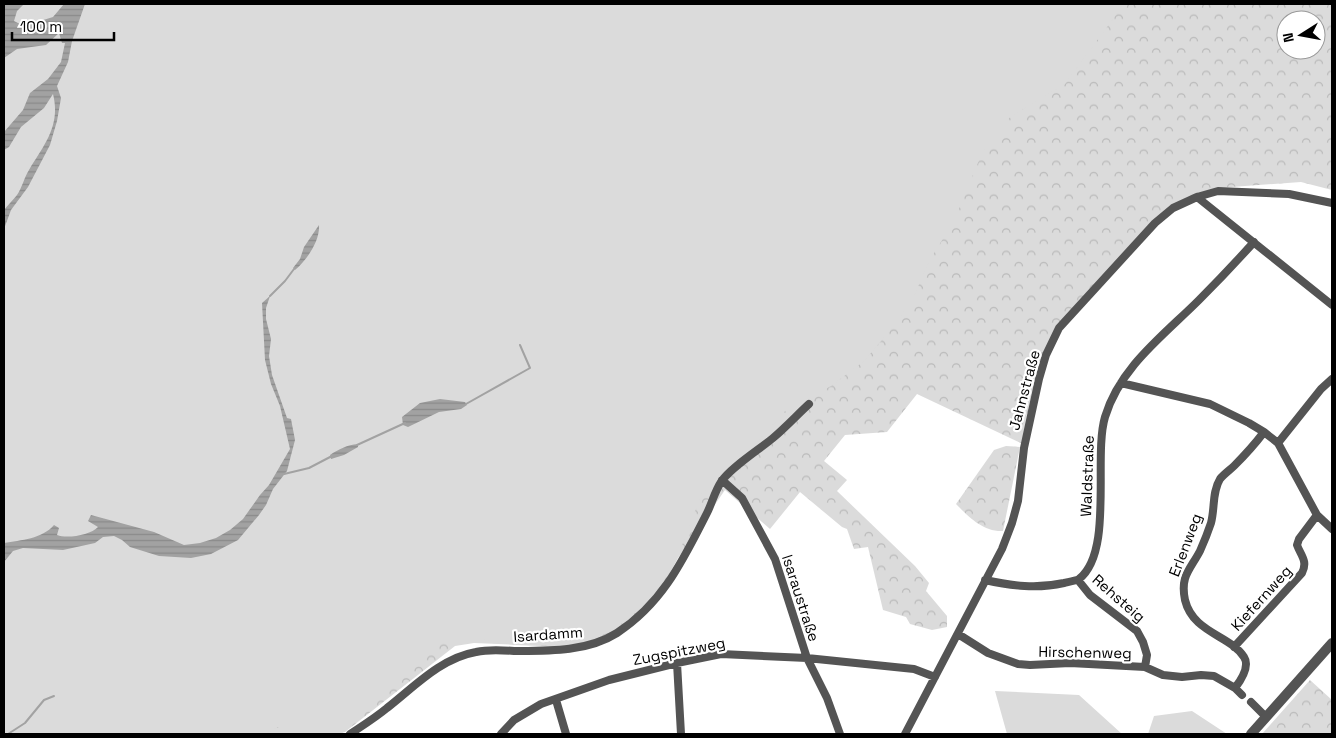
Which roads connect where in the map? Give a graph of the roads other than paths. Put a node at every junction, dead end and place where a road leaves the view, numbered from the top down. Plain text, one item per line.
1 (1197, 197) junction
2 (1332, 203) edge
3 (1254, 242) junction
4 (1332, 305) edge
5 (1332, 379) edge
6 (1122, 384) junction
7 (809, 404) dead end
8 (1264, 432) junction
9 (1278, 444) junction
10 (722, 480) junction
11 (1317, 515) junction
12 (1332, 529) edge
13 (985, 580) junction
14 (1078, 580) junction
15 (958, 634) junction
16 (1332, 642) edge
17 (1234, 647) junction
18 (807, 658) junction
19 (677, 663) junction
20 (1145, 666) junction
21 (935, 677) junction
22 (1235, 688) junction
23 (1242, 694) dead end
24 (556, 700) junction
25 (1251, 702) dead end
26 (1266, 718) junction
27 (350, 734) edge
28 (501, 734) edge
29 (566, 734) edge
30 (681, 734) edge
31 (840, 734) edge
32 (906, 734) edge
33 (1251, 734) edge

1 - 2 street, Jahnstraße
1 - 3 street
1 - 13 street, Jahnstraße
3 - 4 street
3 - 6 street, Waldstraße
5 - 9 street
6 - 8 street
6 - 14 street, Waldstraße
7 - 10 street, Isardamm
8 - 9 street
8 - 17 street, Erlenweg
9 - 11 street
10 - 18 street, Isaraustraße
10 - 27 street, Isardamm
11 - 12 street
11 - 17 street, Kiefernweg
13 - 14 street
13 - 15 street, Jahnstraße
14 - 20 street, Rehsteig
15 - 20 street, Hirschenweg
15 - 21 street, Jahnstraße
16 - 26 street
17 - 22 street, Erlenweg
18 - 19 street, Zugspitzweg
18 - 21 street, Zugspitzweg
18 - 31 street, Isaraustraße
19 - 24 street, Zugspitzweg
19 - 30 street
20 - 22 street, Hirschenweg
21 - 32 street, Jahnstraße
22 - 23 street, Hirschenweg
24 - 28 street, Zugspitzweg
24 - 29 street
25 - 26 street
26 - 33 street

